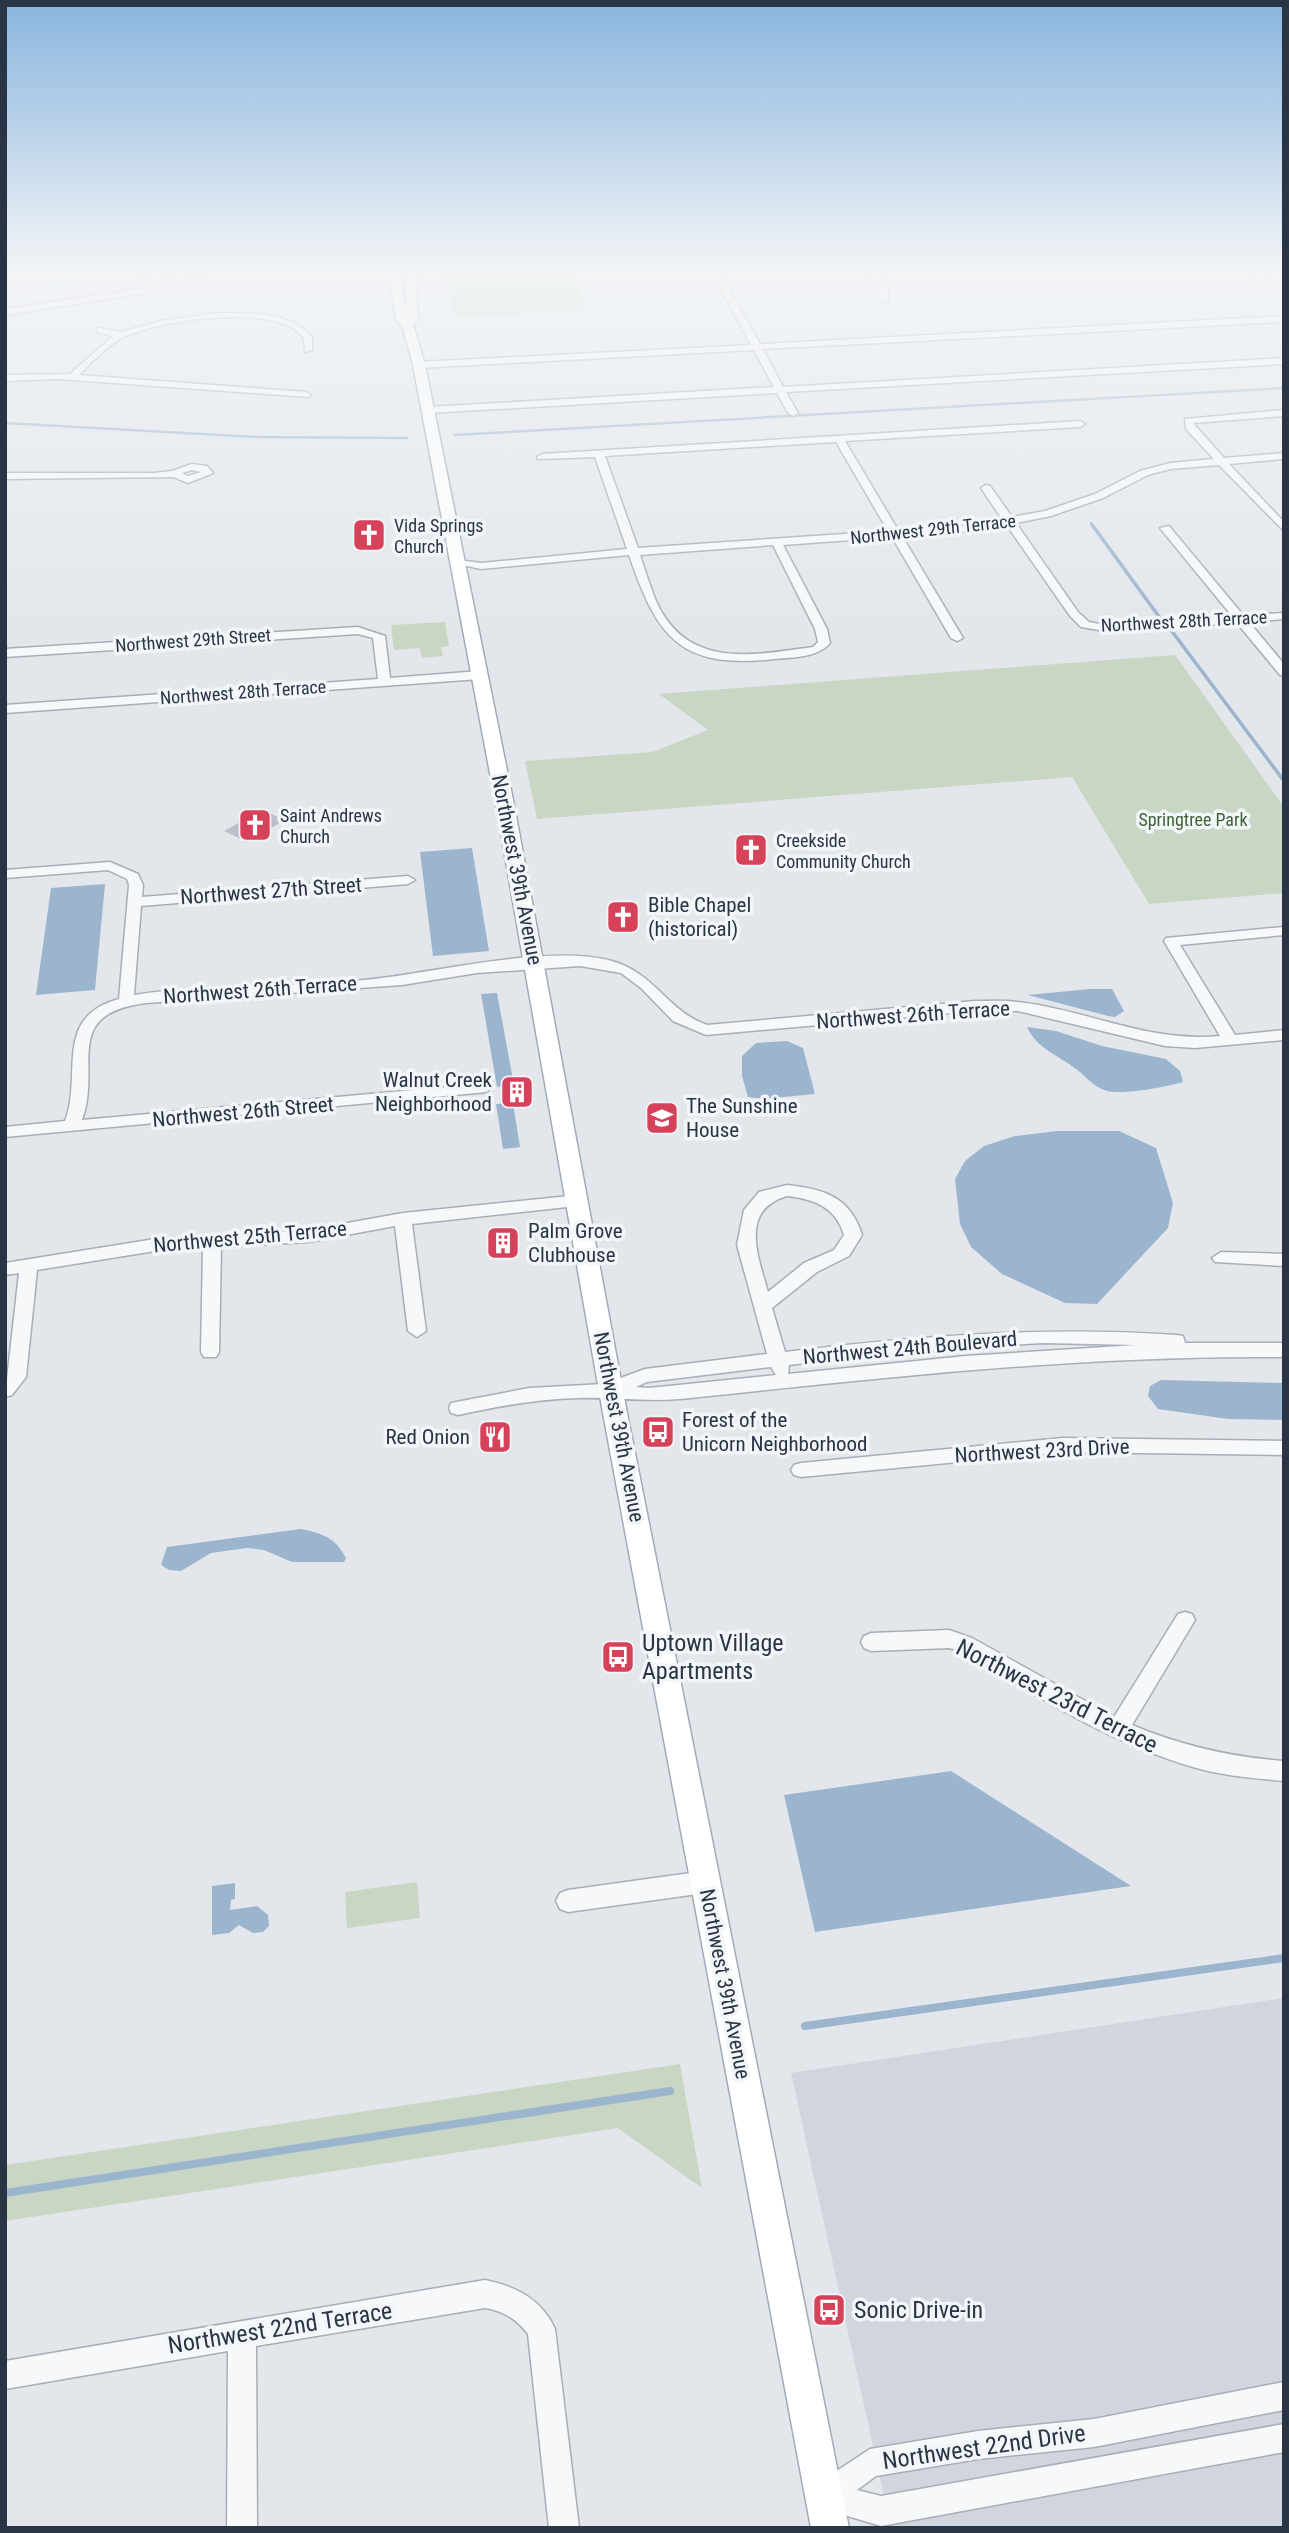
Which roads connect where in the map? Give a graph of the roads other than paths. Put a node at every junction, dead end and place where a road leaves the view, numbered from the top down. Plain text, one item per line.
1 (231, 389) edge
2 (424, 389) edge
3 (793, 389) edge
4 (779, 390) junction
5 (306, 395) dead end
6 (428, 410) junction
7 (1284, 413) edge
8 (793, 414) dead end
9 (1080, 424) dead end
10 (839, 439) junction
11 (599, 453) junction
12 (1284, 456) edge
13 (542, 457) dead end
14 (1221, 460) junction
15 (175, 474) dead end
16 (5, 476) edge
17 (986, 488) dead end
18 (1278, 505) dead end
19 (1264, 506) junction
20 (1010, 522) junction
21 (1165, 528) dead end
22 (1284, 528) edge
23 (895, 535) junction
24 (777, 543) junction
25 (634, 552) junction
26 (458, 563) junction
27 (1284, 616) edge
28 (1240, 619) junction
29 (957, 638) dead end
30 (5, 653) edge
31 (1284, 672) edge
32 (480, 675) junction
33 (384, 682) junction
34 (5, 709) edge
35 (5, 874) edge
36 (408, 880) dead end
37 (135, 902) junction
38 (1284, 931) edge
39 (536, 970) junction
40 (126, 1000) junction
41 (1284, 1035) edge
42 (1230, 1040) junction
43 (481, 1089) dead end
44 (71, 1127) junction
45 (5, 1132) edge
46 (579, 1201) junction
47 (403, 1219) junction
48 (212, 1241) junction
49 (1221, 1258) dead end
50 (1284, 1260) edge
51 (28, 1268) junction
52 (5, 1269) edge
53 (763, 1306) junction
54 (417, 1331) dead end
55 (1211, 1348) junction
56 (1284, 1350) edge
57 (210, 1352) dead end
58 (778, 1361) junction
59 (784, 1380) junction
60 (611, 1389) junction
61 (5, 1391) edge
62 (458, 1408) dead end
63 (1284, 1448) edge
64 (801, 1470) dead end
65 (1185, 1620) dead end
66 (871, 1642) dead end
67 (1117, 1730) junction
68 (1284, 1771) edge
69 (705, 1881) junction
70 (569, 1901) dead end
71 (242, 2334) junction
72 (5, 2375) edge
73 (1284, 2396) edge
74 (1284, 2438) edge
75 (827, 2512) edge
76 (242, 2528) edge
77 (564, 2528) edge

1 - 5 street
2 - 6 main road, Northwest 39th Avenue
3 - 4 street
4 - 6 street
4 - 8 street
6 - 26 main road, Northwest 39th Avenue
7 - 14 street
9 - 10 street
10 - 11 street
10 - 23 street
11 - 13 street
11 - 25 street
12 - 14 street, Northwest 29th Terrace
14 - 19 street
14 - 20 street, Northwest 29th Terrace
15 - 16 street
17 - 20 street
18 - 19 street
19 - 22 street
20 - 23 street, Northwest 29th Terrace
20 - 28 street, Northwest 28th Terrace
21 - 28 street
23 - 24 street, Northwest 29th Terrace
23 - 29 street
24 - 25 street, Northwest 29th Terrace
24 - 25 street
25 - 26 street, Northwest 29th Terrace
26 - 32 main road, Northwest 39th Avenue
27 - 28 street, Northwest 28th Terrace
28 - 31 street
30 - 33 street, Northwest 29th Street
32 - 33 street, Northwest 28th Terrace
32 - 39 main road, Northwest 39th Avenue
33 - 34 street, Northwest 28th Terrace
35 - 37 street
36 - 37 street, Northwest 27th Street
37 - 40 street
38 - 42 street
39 - 40 street, Northwest 26th Terrace
39 - 42 street, Northwest 26th Terrace
39 - 46 main road, Northwest 39th Avenue
40 - 44 street
41 - 42 street, Northwest 26th Terrace
43 - 44 street, Northwest 26th Street
44 - 45 street, Northwest 26th Street
46 - 47 street, Northwest 25th Terrace
46 - 60 main road, Northwest 39th Avenue
47 - 48 street, Northwest 25th Terrace
47 - 54 street
48 - 51 street, Northwest 25th Terrace
48 - 57 street
49 - 50 street
51 - 52 street, Northwest 25th Terrace
51 - 61 street
53 - 53 street
53 - 58 street
55 - 56 street, Northwest 24th Boulevard
55 - 58 street, Northwest 24th Boulevard
55 - 59 street, Northwest 24th Boulevard
58 - 59 street
58 - 60 street, Northwest 24th Boulevard
59 - 60 street, Northwest 24th Boulevard
60 - 62 street, Northwest 24th Boulevard
60 - 69 main road, Northwest 39th Avenue
63 - 64 street, Northwest 23rd Drive
65 - 67 street
66 - 67 street, Northwest 23rd Terrace
67 - 68 street, Northwest 23rd Terrace
69 - 70 street
69 - 75 main road, Northwest 39th Avenue
71 - 72 street, Northwest 22nd Terrace
71 - 76 street
71 - 77 street, Northwest 22nd Terrace
73 - 75 street, Northwest 22nd Drive
74 - 75 street, Northwest 22nd Drive

